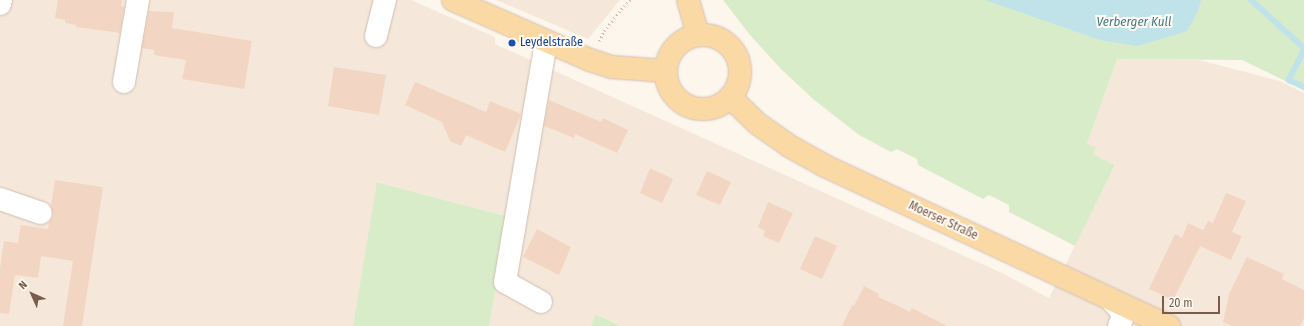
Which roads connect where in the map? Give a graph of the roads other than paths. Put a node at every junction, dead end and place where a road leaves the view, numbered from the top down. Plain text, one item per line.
1 (1, 0) edge
2 (138, 0) edge
3 (385, 0) edge
4 (453, 0) edge
5 (688, 0) edge
6 (0, 4) edge
7 (698, 35) junction
8 (376, 36) dead end
9 (546, 41) junction
10 (666, 70) junction
11 (124, 82) dead end
12 (730, 97) junction
13 (0, 199) edge
14 (41, 213) dead end
15 (1110, 299) junction
16 (540, 302) dead end
17 (1119, 326) edge
18 (1169, 326) edge

1 - 6 lane
2 - 11 lane
3 - 8 lane
4 - 9 main road
5 - 7 main road
7 - 10 main road
7 - 12 main road
9 - 10 main road
9 - 16 lane
10 - 12 main road
12 - 15 main road, Moerser Straße
13 - 14 lane
15 - 17 lane
15 - 18 main road, Moerser Straße

